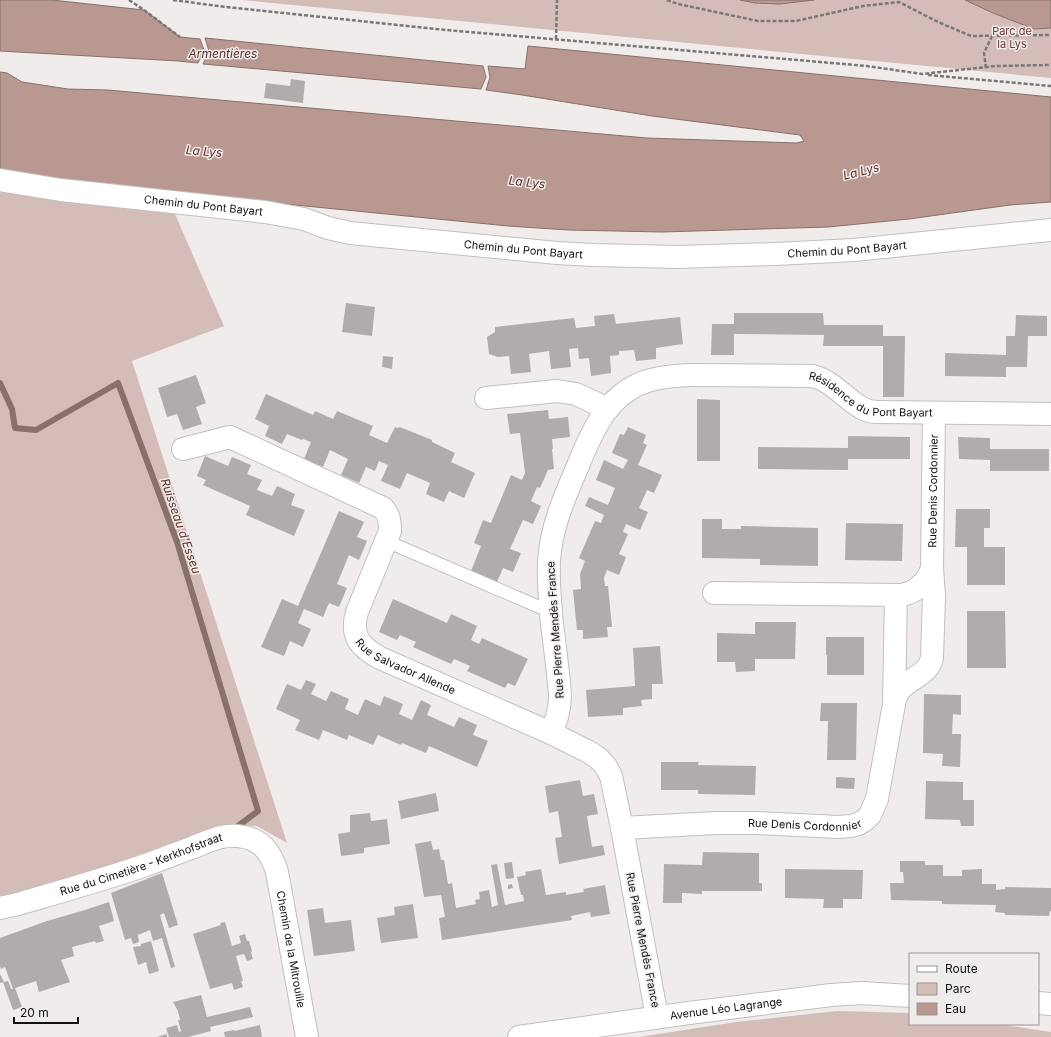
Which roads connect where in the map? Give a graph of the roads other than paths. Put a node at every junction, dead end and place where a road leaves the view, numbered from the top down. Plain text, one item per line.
1 (0, 180) edge
2 (1051, 230) edge
3 (691, 375) joint
4 (486, 398) dead end
5 (608, 409) junction
6 (934, 413) junction
7 (1051, 414) edge
8 (183, 449) dead end
9 (386, 541) junction
10 (932, 568) junction
11 (714, 593) dead end
12 (896, 595) junction
13 (551, 612) junction
14 (894, 704) junction
15 (551, 733) junction
16 (622, 828) junction
17 (274, 862) joint
18 (0, 908) edge
19 (909, 996) edge
20 (1039, 1003) edge
21 (1051, 1004) edge
22 (657, 1017) junction
23 (308, 1037) edge
24 (519, 1037) edge

1 - 2 street, Chemin du Pont Bayart
3 - 5 street, Rue Pierre Mendès France
3 - 6 street, Résidence du Pont Bayart
4 - 5 street
5 - 13 street, Rue Pierre Mendès France
6 - 7 street, Résidence du Pont Bayart
6 - 10 street, Rue Denis Cordonnier
8 - 9 street, Rue Salvador Allende
9 - 13 lane
9 - 15 street, Rue Salvador Allende
10 - 12 street
10 - 14 street, Rue Denis Cordonnier
11 - 12 street
12 - 14 street, Rue Denis Cordonnier
13 - 15 street, Rue Pierre Mendès France
14 - 16 street, Rue Denis Cordonnier
15 - 16 street, Rue Pierre Mendès France
16 - 22 street, Rue Pierre Mendès France
17 - 18 street, Rue du Cimetière - Kerkhofstraat
17 - 23 street, Chemin de la Mitrouille
19 - 22 street, Avenue Léo Lagrange
20 - 21 street
22 - 24 street, Avenue Léo Lagrange

